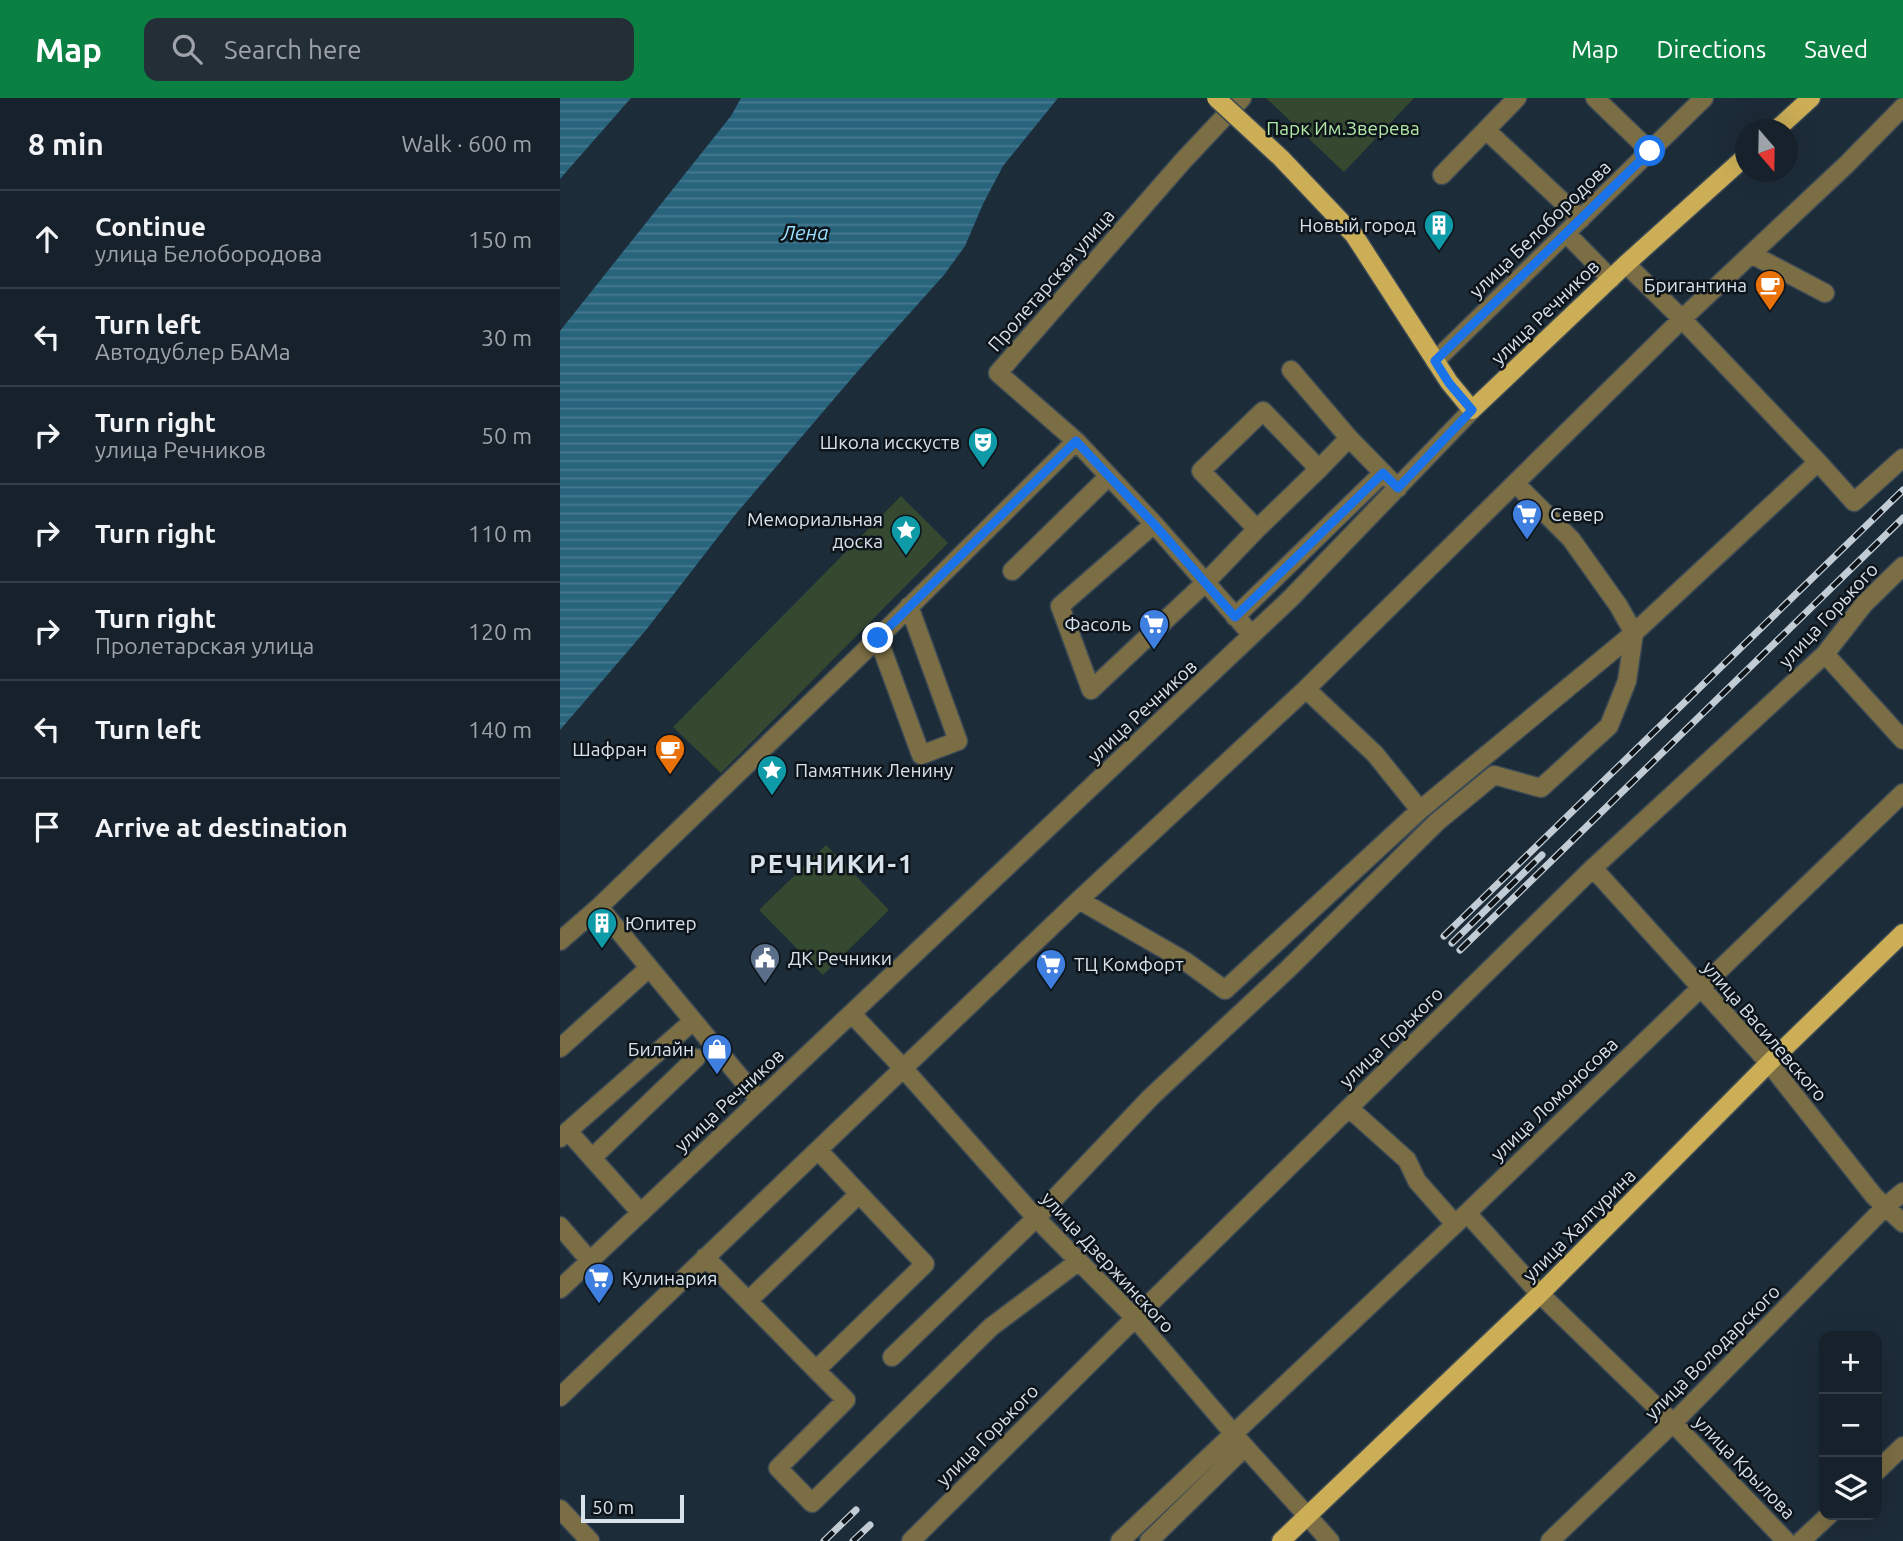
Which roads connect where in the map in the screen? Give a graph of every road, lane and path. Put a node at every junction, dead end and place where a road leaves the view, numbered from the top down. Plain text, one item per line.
1 (1216, 98) edge
2 (1241, 98) edge
3 (1517, 98) edge
4 (1595, 98) edge
5 (1704, 98) edge
6 (1811, 98) edge
7 (1903, 107) edge
8 (1788, 119) edge
9 (1486, 130) junction
10 (1650, 151) junction
11 (1735, 166) edge
12 (1442, 175) dead end
13 (1581, 219) junction
14 (1566, 233) junction
15 (1751, 254) junction
16 (1626, 264) junction
17 (1611, 279) junction
18 (1825, 293) dead end
19 (1682, 319) junction
20 (1435, 361) junction
21 (1291, 369) dead end
22 (1472, 410) junction
23 (1349, 438) junction
24 (1076, 441) junction
25 (1903, 458) edge
26 (1818, 462) junction
27 (1320, 469) junction
28 (1383, 473) junction
29 (1109, 476) junction
30 (1515, 483) junction
31 (1398, 488) junction
32 (1154, 524) junction
33 (1256, 529) junction
34 (1903, 566) edge
35 (1012, 571) dead end
36 (1206, 582) junction
37 (909, 606) junction
38 (1235, 617) junction
39 (1634, 633) junction
40 (1252, 635) junction
41 (878, 638) junction
42 (1825, 654) junction
43 (1306, 689) junction
44 (1903, 740) edge
45 (1903, 793) edge
46 (1420, 810) junction
47 (1593, 868) junction
48 (1079, 900) junction
49 (599, 907) junction
50 (1903, 933) edge
51 (560, 941) edge
52 (649, 968) junction
53 (1701, 987) junction
54 (852, 1014) junction
55 (693, 1021) junction
56 (560, 1048) edge
57 (696, 1058) dead end
58 (1769, 1063) junction
59 (903, 1068) junction
60 (759, 1100) junction
61 (1349, 1108) junction
62 (564, 1135) edge
63 (818, 1150) junction
64 (592, 1158) junction
65 (1903, 1192) edge
66 (859, 1194) junction
67 (1885, 1207) junction
68 (641, 1213) junction
69 (1036, 1218) junction
70 (1461, 1218) junction
71 (1903, 1223) edge
72 (560, 1226) edge
73 (705, 1257) junction
74 (590, 1261) junction
75 (1079, 1261) junction
76 (560, 1289) edge
77 (1540, 1294) junction
78 (748, 1301) junction
79 (1135, 1318) junction
80 (892, 1357) dead end
81 (816, 1370) junction
82 (560, 1397) edge
83 (1673, 1423) junction
84 (1239, 1440) junction
85 (1903, 1446) edge
86 (1882, 1466) edge
87 (560, 1509) edge
88 (1307, 1516) junction
89 (1824, 1520) edge
90 (590, 1541) edge
91 (911, 1541) edge
92 (1120, 1541) edge
93 (1149, 1541) edge
94 (1281, 1541) edge
95 (1330, 1541) edge
96 (1550, 1541) edge
97 (1786, 1541) edge
98 (1801, 1541) edge

1 - 20 main road, bridge
2 - 24 street, Пролетарская улица
3 - 9 street
4 - 10 street
5 - 10 street, улица Белобородова
6 - 8 main road
7 - 15 street
9 - 12 street
9 - 13 street
10 - 13 street, улица Белобородова
11 - 16 main road, улица Речников
13 - 14 street, улица Белобородова
14 - 17 street
14 - 20 street, улица Белобородова
15 - 18 street
15 - 19 street
16 - 17 main road, улица Речников
16 - 19 street
17 - 22 main road, улица Речников
19 - 26 street
19 - 30 street
20 - 22 main road
21 - 23 street
22 - 31 street, улица Речников
23 - 27 street
23 - 28 street
24 - 29 street, Пролетарская улица
24 - 37 street
25 - 26 street
26 - 39 street
27 - 33 street
27 - 33 street
28 - 31 street
28 - 38 street
29 - 32 street, Пролетарская улица
29 - 35 street
30 - 39 street
30 - 43 street
31 - 40 street, улица Речников
32 - 36 street, Пролетарская улица
32 - 36 street
33 - 36 street
34 - 42 street, улица Горького
36 - 38 street, Пролетарская улица
37 - 41 street
37 - 41 street
38 - 40 street, Пролетарская улица
39 - 46 street
39 - 69 street
40 - 54 street, улица Речников
41 - 49 street
42 - 44 street
42 - 47 street, улица Горького
43 - 46 street
43 - 48 street
45 - 53 street, улица Ломоносова
46 - 48 street
47 - 53 street, улица Василевского
47 - 61 street, улица Горького
48 - 59 street
49 - 51 street
49 - 52 street
50 - 58 main road, улица Халтурина
52 - 55 street
52 - 56 street
53 - 58 street, улица Василевского
53 - 70 street, улица Ломоносова
54 - 59 street, улица Дзержинского
54 - 60 street, улица Речников
55 - 60 street
55 - 62 street
57 - 64 street
58 - 67 street, улица Василевского
58 - 77 main road, улица Халтурина
59 - 63 street
59 - 69 street, улица Дзержинского
60 - 68 street, улица Речников
61 - 70 street, улица Крылова
61 - 79 street, улица Горького
62 - 64 street
63 - 66 street
63 - 73 street
64 - 68 street
65 - 67 street, улица Володарского
66 - 78 street
66 - 81 street
67 - 71 street, улица Василевского
67 - 83 street, улица Володарского
68 - 74 street, улица Речников
69 - 75 street, улица Дзержинского
69 - 80 street
70 - 77 street, улица Крылова
70 - 84 street, улица Ломоносова
72 - 74 street
73 - 78 street
73 - 82 street
74 - 76 street, улица Речников
75 - 79 street, улица Дзержинского
75 - 81 street
77 - 83 street, улица Крылова
77 - 88 main road, улица Халтурина
78 - 81 street
79 - 84 street, улица Дзержинского
79 - 91 street, улица Горького
83 - 96 street, улица Володарского
83 - 97 street, улица Крылова
84 - 88 street, улица Дзержинского
84 - 92 street
84 - 93 street
85 - 86 street
87 - 90 street
88 - 94 main road, улица Халтурина
88 - 95 street, улица Дзержинского
89 - 98 street

